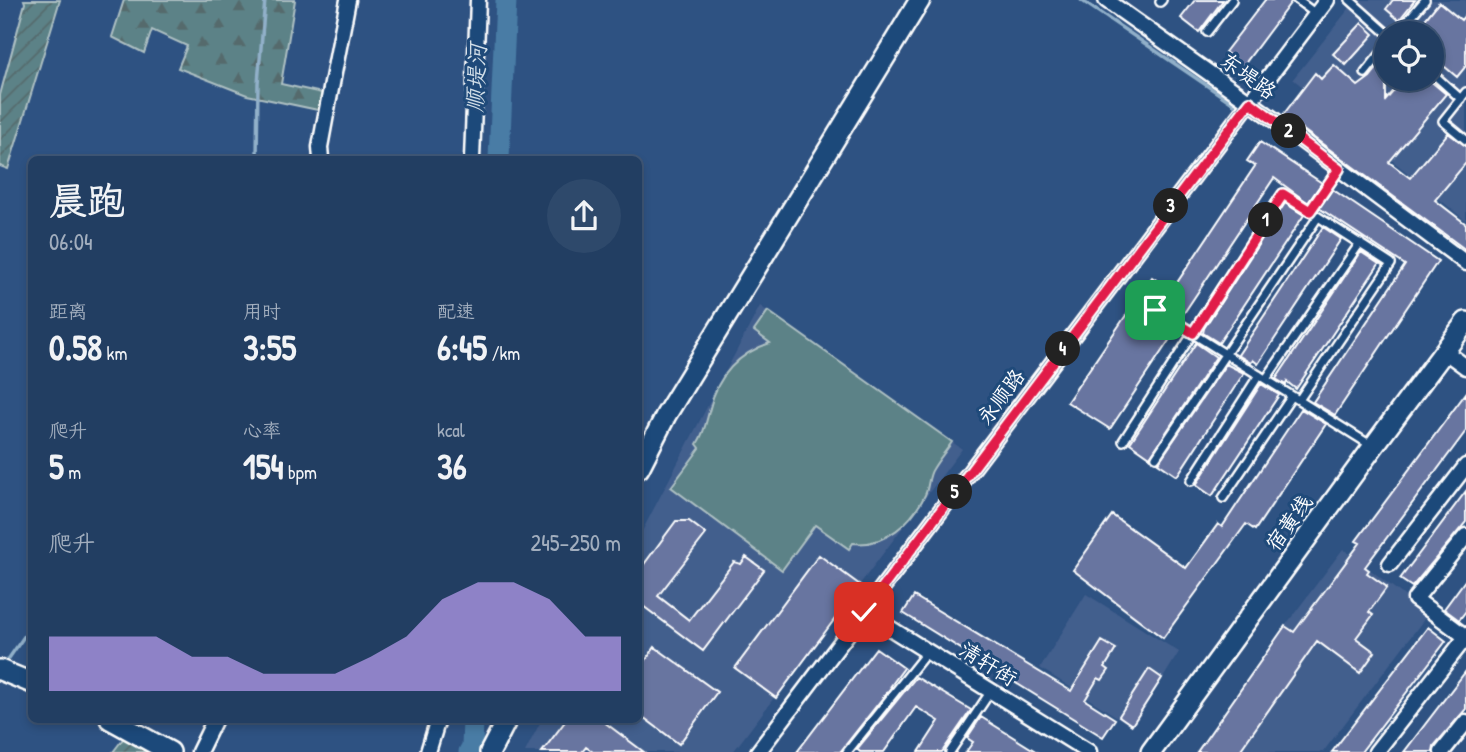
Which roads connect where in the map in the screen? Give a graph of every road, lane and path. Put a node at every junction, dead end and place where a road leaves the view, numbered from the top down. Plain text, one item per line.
1 (348, 0) edge
2 (478, 0) edge
3 (920, 0) edge
4 (1106, 0) edge
5 (1231, 0) edge
6 (1297, 0) edge
7 (1327, 0) edge
8 (1350, 0) edge
9 (1425, 0) edge
10 (1316, 15) junction
11 (1374, 21) edge
12 (1407, 21) edge
13 (1207, 32) dead end
14 (1374, 62) edge
15 (1365, 73) dead end
16 (1444, 82) edge
17 (1463, 95) edge
18 (1250, 102) junction
19 (1466, 140) edge
20 (321, 156) edge
21 (472, 156) edge
22 (1339, 169) junction
23 (1310, 211) junction
24 (1318, 217) junction
25 (1360, 243) junction
26 (1466, 262) edge
27 (1155, 310) dead end
28 (1193, 333) junction
29 (1458, 338) edge
30 (1224, 354) junction
31 (1466, 367) edge
32 (1262, 377) junction
33 (1295, 398) junction
34 (1123, 440) dead end
35 (1373, 447) junction
36 (1156, 457) dead end
37 (642, 462) edge
38 (1466, 466) edge
39 (1191, 481) dead end
40 (1223, 498) dead end
41 (1466, 536) edge
42 (1390, 564) dead end
43 (864, 612) junction
44 (1466, 637) edge
45 (928, 652) junction
46 (0, 670) edge
47 (28, 682) edge
48 (991, 691) junction
49 (1466, 722) edge
50 (117, 723) edge
51 (213, 723) edge
52 (437, 723) edge
53 (505, 723) edge
54 (170, 752) edge
55 (199, 752) edge
56 (428, 752) edge
57 (490, 752) edge
58 (758, 752) edge
59 (847, 752) edge
60 (950, 752) edge
61 (1089, 752) edge
62 (1151, 752) edge
63 (1376, 752) edge
64 (1443, 752) edge

1 - 20 street
2 - 21 street
3 - 37 street
4 - 18 street, 东堤路
5 - 13 lane
6 - 10 lane
7 - 10 street, 永顺路
8 - 11 lane
9 - 12 lane
10 - 18 street, 永顺路
14 - 15 lane
16 - 17 lane
17 - 19 lane
18 - 22 street, 东堤路
18 - 43 street, 永顺路
22 - 23 lane
22 - 26 street, 东堤路
23 - 24 lane
23 - 28 lane
24 - 25 lane
24 - 30 lane
25 - 32 lane
25 - 33 lane
27 - 28 lane
28 - 30 lane
28 - 34 lane
29 - 31 street
29 - 35 street, 宿黄线
30 - 32 lane
30 - 36 lane
32 - 33 lane
32 - 39 lane
33 - 35 lane
33 - 40 lane
35 - 62 street, 宿黄线
38 - 42 street
41 - 44 street
43 - 45 street, 清轩街
43 - 58 street, 永顺路
44 - 63 street
45 - 48 street, 清轩街
45 - 59 lane
46 - 47 street
48 - 60 lane
48 - 61 street, 清轩街
49 - 64 street
50 - 54 street
51 - 55 street
52 - 56 street
53 - 57 street

